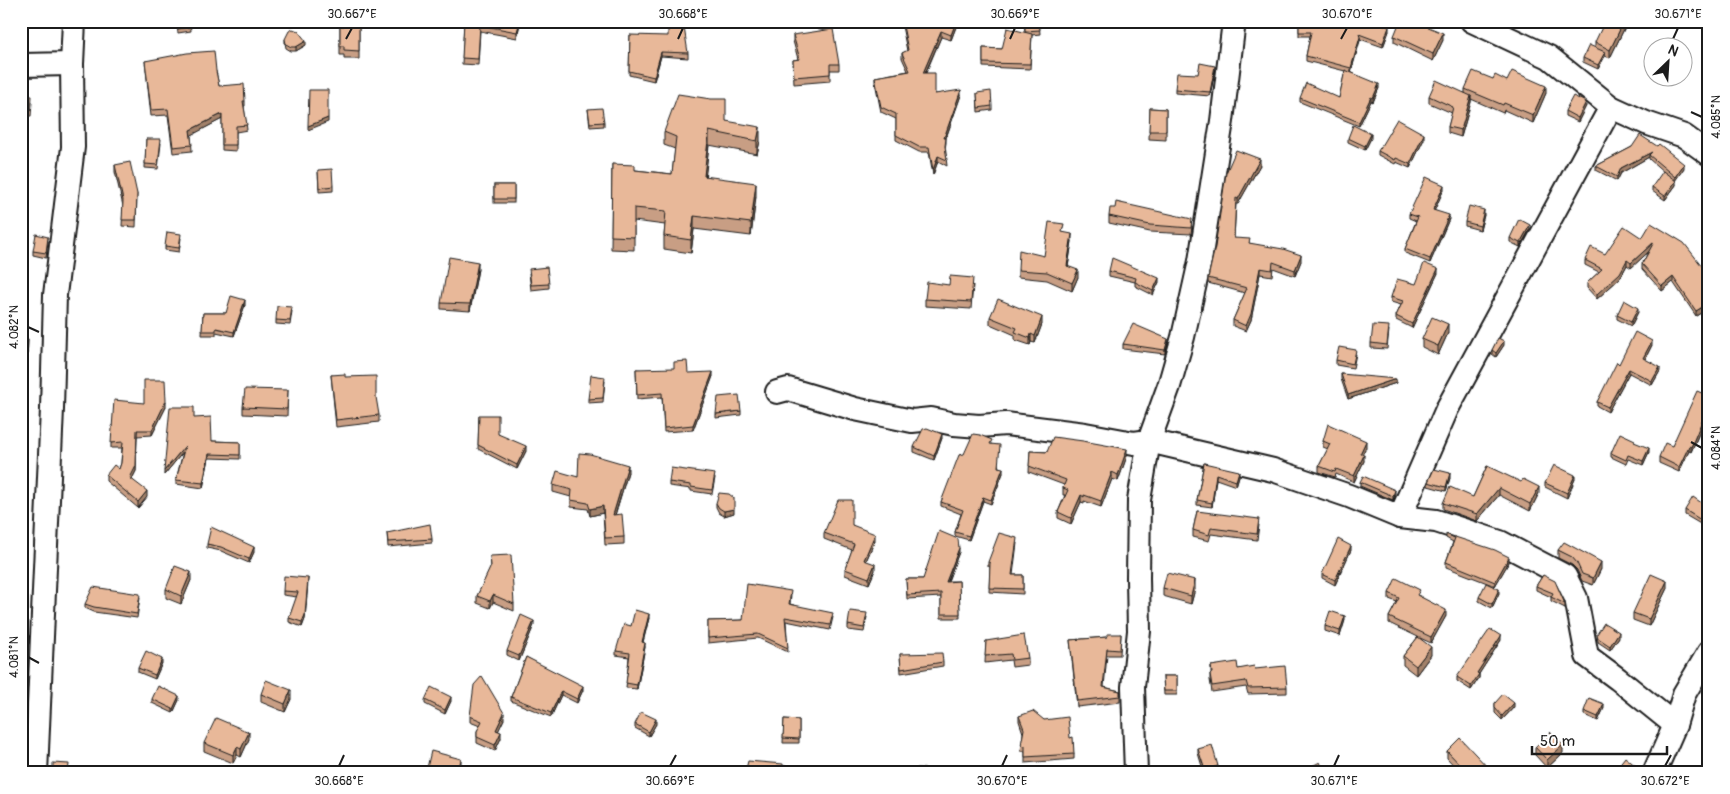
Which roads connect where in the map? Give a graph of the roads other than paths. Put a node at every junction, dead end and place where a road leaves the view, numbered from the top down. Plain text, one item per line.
1 (74, 21) edge
2 (1234, 21) edge
3 (1472, 21) edge
4 (72, 64) junction
5 (21, 65) edge
6 (1612, 107) junction
7 (1709, 154) edge
8 (777, 392) dead end
9 (1149, 441) junction
10 (1400, 517) junction
11 (1709, 652) edge
12 (1675, 725) junction
13 (36, 773) edge
14 (1136, 773) edge
15 (1654, 773) edge

1 - 4 street
2 - 9 street
3 - 6 street
4 - 5 street
4 - 13 street
6 - 7 street
6 - 10 street
8 - 9 street
9 - 10 street
9 - 14 street
10 - 12 street
11 - 12 street
12 - 15 street

